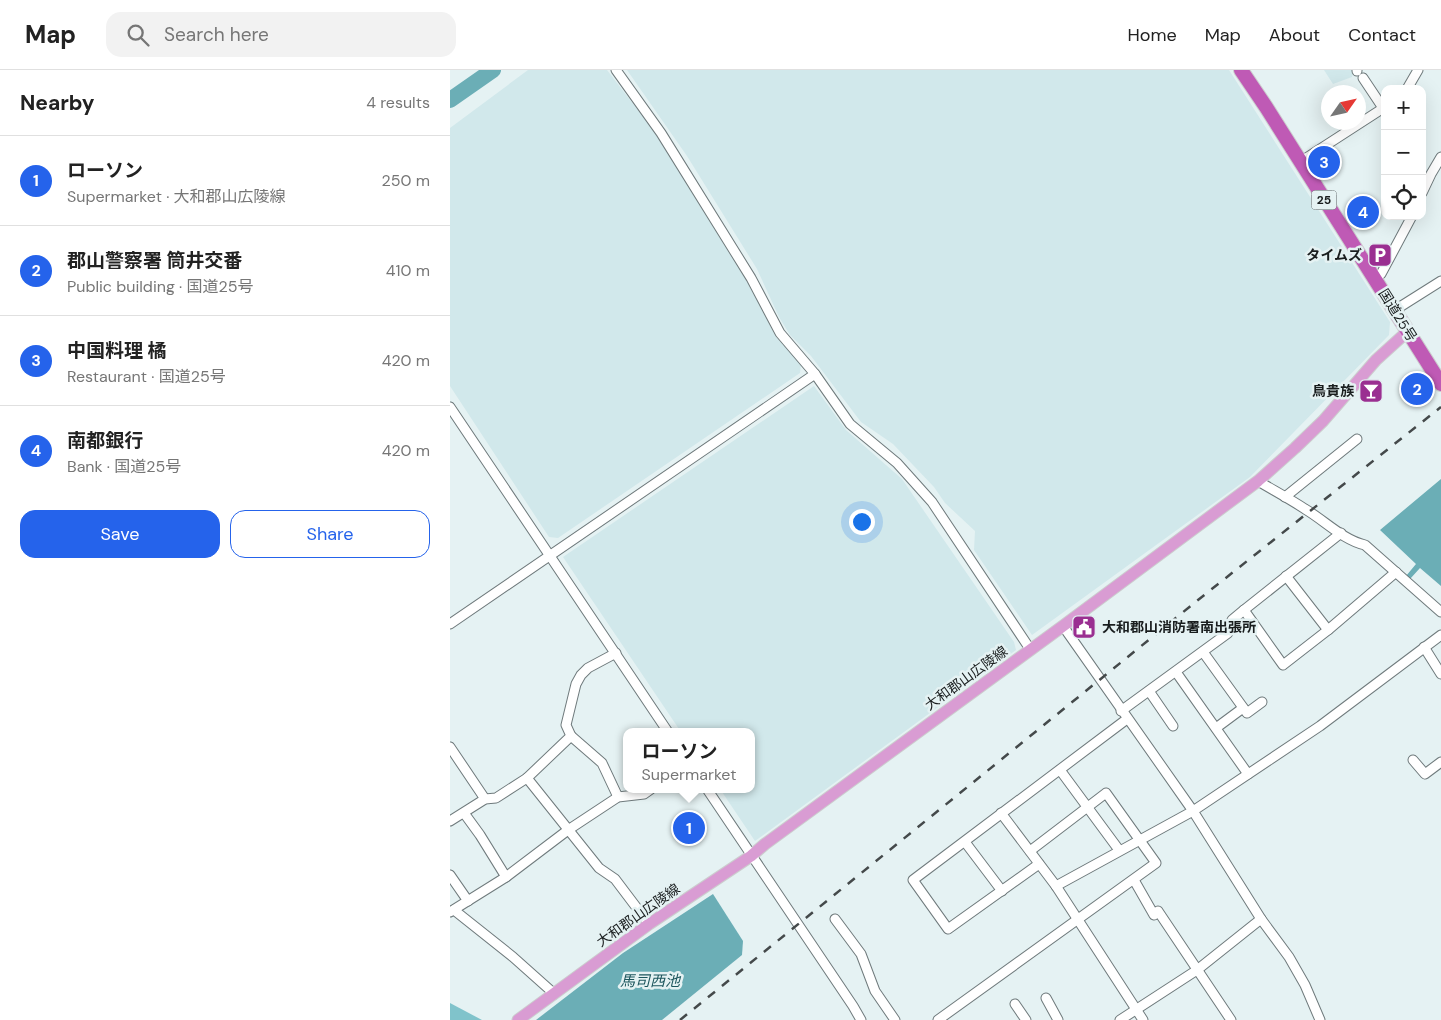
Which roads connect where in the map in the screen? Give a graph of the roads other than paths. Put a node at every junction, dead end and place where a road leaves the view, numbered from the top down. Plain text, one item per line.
1 (616, 70) edge
2 (1241, 70) edge
3 (1418, 70) edge
4 (1363, 78) dead end
5 (1409, 85) edge
6 (1381, 104) edge
7 (1381, 110) edge
8 (1366, 118) edge
9 (1347, 130) edge
10 (1441, 157) edge
11 (1300, 162) junction
12 (1426, 185) edge
13 (1410, 220) edge
14 (1374, 278) junction
15 (1441, 281) edge
16 (1395, 310) junction
17 (1408, 331) junction
18 (815, 374) junction
19 (1441, 384) edge
20 (450, 407) edge
21 (1357, 439) dead end
22 (1258, 481) junction
23 (1285, 497) junction
24 (1341, 533) junction
25 (548, 555) junction
26 (1396, 572) junction
27 (1286, 576) junction
28 (1244, 610) junction
29 (1441, 612) edge
30 (450, 624) edge
31 (1063, 626) junction
32 (1328, 630) junction
33 (1441, 635) edge
34 (1424, 647) junction
35 (1030, 649) junction
36 (1203, 652) junction
37 (616, 653) junction
38 (1176, 672) junction
39 (1441, 674) edge
40 (1149, 691) junction
41 (1262, 702) dead end
42 (1242, 708) junction
43 (1124, 715) junction
44 (1173, 726) dead end
45 (665, 728) edge
46 (1216, 728) junction
47 (571, 736) junction
48 (450, 747) edge
49 (1413, 760) dead end
50 (1441, 762) edge
51 (1060, 770) junction
52 (1248, 774) junction
53 (527, 778) junction
54 (645, 793) edge
55 (710, 793) edge
56 (618, 797) junction
57 (485, 799) junction
58 (1088, 807) junction
59 (1193, 811) junction
60 (464, 812) junction
61 (1001, 813) junction
62 (450, 821) edge
63 (568, 830) junction
64 (1141, 840) junction
65 (964, 842) junction
66 (1119, 850) junction
67 (1030, 851) junction
68 (751, 856) junction
69 (1039, 864) junction
70 (450, 875) edge
71 (506, 877) junction
72 (1134, 880) junction
73 (1056, 886) junction
74 (1002, 891) junction
75 (468, 900) junction
76 (452, 911) edge
77 (835, 919) dead end
78 (1261, 919) junction
79 (1078, 920) junction
80 (649, 924) junction
81 (1197, 970) junction
82 (553, 995) junction
83 (1046, 998) dead end
84 (1015, 1004) dead end
85 (1135, 1009) junction
86 (518, 1020) edge
87 (861, 1020) edge
88 (895, 1020) edge
89 (938, 1020) edge
90 (1026, 1020) edge
91 (1058, 1020) edge
92 (1120, 1020) edge
93 (1142, 1020) edge
94 (1231, 1020) edge
95 (1320, 1020) edge

1 - 18 street
2 - 11 highway, 国道25号 / 25
3 - 5 street
4 - 6 street
7 - 8 street
9 - 11 street
10 - 12 street
11 - 14 highway, 国道25号 / 25
13 - 14 street
14 - 16 highway, 国道25号 / 25
15 - 16 street
16 - 17 highway, 国道25号 / 25
17 - 19 highway, 国道25号 / 25
17 - 22 main road, 大和郡山広陵線
18 - 25 street
18 - 35 street
20 - 25 street
21 - 23 street
22 - 23 street
22 - 31 main road, 大和郡山広陵線
23 - 24 street
24 - 26 street
24 - 27 street
25 - 30 street
25 - 37 street
26 - 29 street
26 - 32 street
27 - 28 street
27 - 32 street
28 - 32 street
28 - 36 street
31 - 35 main road, 大和郡山広陵線
31 - 43 street
33 - 34 street
34 - 39 street
34 - 52 street
35 - 68 main road, 大和郡山広陵線
36 - 38 street
36 - 42 street
37 - 45 street
37 - 47 street
38 - 40 street
38 - 46 street
40 - 43 street
40 - 44 street
41 - 42 street
42 - 46 street
43 - 51 street
43 - 59 street
46 - 52 street
47 - 53 street
47 - 56 street
48 - 57 street
49 - 50 street
51 - 58 street
51 - 61 street
52 - 59 street
53 - 57 street
53 - 63 street
54 - 56 street
55 - 68 street
56 - 63 street
57 - 60 street
58 - 64 street
58 - 66 street
58 - 67 street
59 - 64 street
59 - 78 street
60 - 62 street
60 - 71 street
61 - 65 street
61 - 67 street
63 - 71 street
63 - 80 street
64 - 66 street
64 - 72 street
65 - 74 street
65 - 74 street
66 - 73 street
67 - 69 street
68 - 80 main road, 大和郡山広陵線
68 - 87 street
69 - 73 street
69 - 74 street
70 - 75 street
71 - 75 street
72 - 79 street
72 - 81 street
73 - 79 street
75 - 76 street
76 - 82 street
77 - 88 street
78 - 81 street
78 - 95 street
79 - 85 street
79 - 89 street
80 - 82 main road, 大和郡山広陵線
81 - 85 street
81 - 94 street
82 - 86 main road, 大和郡山広陵線
83 - 91 street
84 - 90 street
85 - 92 street
85 - 93 street

